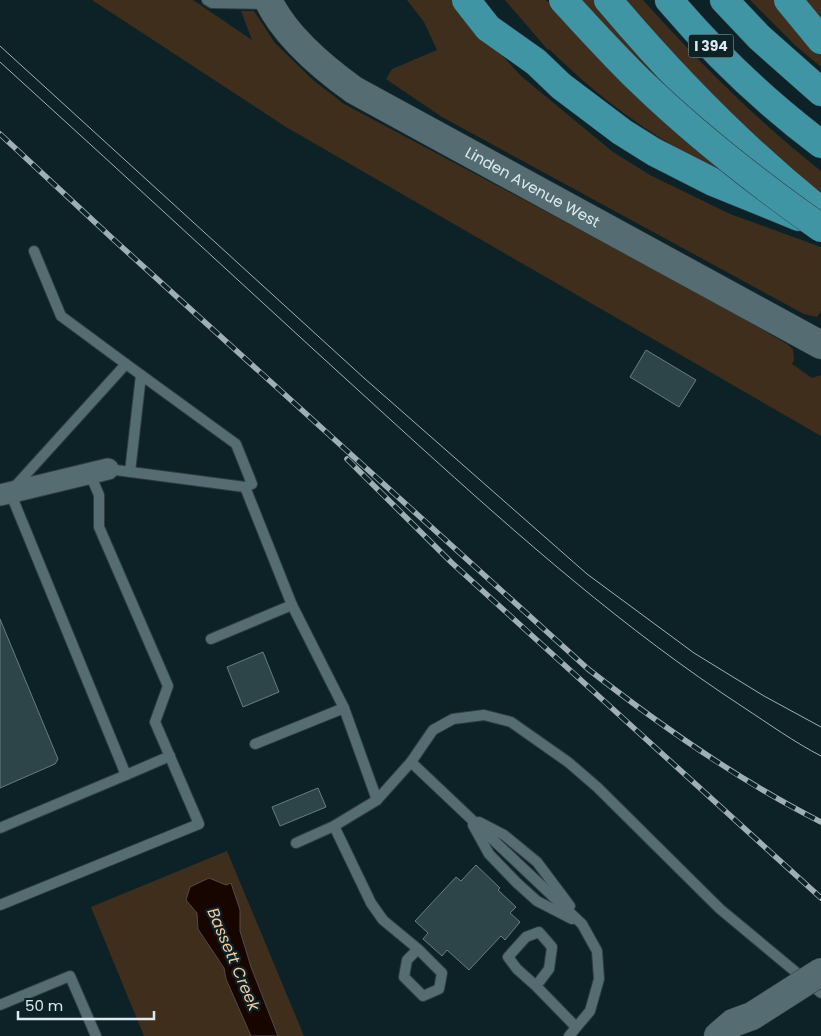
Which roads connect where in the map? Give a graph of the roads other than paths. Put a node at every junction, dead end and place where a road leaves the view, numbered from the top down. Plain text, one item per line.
1 (207, 0) edge
2 (466, 0) edge
3 (490, 0) edge
4 (563, 0) edge
5 (608, 0) edge
6 (669, 0) edge
7 (724, 0) edge
8 (788, 0) edge
9 (269, 2) edge
10 (821, 40) edge
11 (536, 62) junction
12 (821, 92) edge
13 (821, 144) edge
14 (821, 211) edge
15 (821, 227) edge
16 (34, 251) dead end
17 (821, 345) edge
18 (126, 364) junction
19 (141, 375) junction
20 (99, 472) junction
21 (130, 472) junction
22 (245, 487) junction
23 (5, 493) edge
24 (292, 605) junction
25 (210, 638) dead end
26 (344, 708) junction
27 (255, 744) dead end
28 (170, 756) junction
29 (412, 762) junction
30 (126, 775) junction
31 (377, 800) junction
32 (468, 815) junction
33 (334, 826) junction
34 (0, 828) edge
35 (296, 842) dead end
36 (0, 905) edge
37 (582, 924) junction
38 (418, 949) junction
39 (821, 972) edge
40 (536, 986) junction
41 (821, 993) edge
42 (0, 1005) edge
43 (752, 1016) junction
44 (576, 1027) junction
45 (96, 1036) edge
46 (569, 1036) edge
47 (718, 1036) edge
48 (732, 1036) edge

1 - 9 lane
2 - 11 highway
3 - 11 highway
4 - 15 highway, bridge
5 - 14 highway
6 - 13 highway, I 394
7 - 12 highway, I 394
8 - 10 highway
9 - 17 street, Linden Avenue West
11 - 15 highway, bridge
16 - 18 lane
18 - 19 lane
18 - 23 lane
19 - 21 lane
19 - 22 lane
20 - 21 lane
20 - 23 street
20 - 28 lane
21 - 22 lane
22 - 24 lane
23 - 30 lane
24 - 25 lane
24 - 26 lane
26 - 27 lane
26 - 31 lane
28 - 30 lane
28 - 36 lane
29 - 31 lane
29 - 32 lane
29 - 41 lane
30 - 34 lane
31 - 33 lane
32 - 37 lane
32 - 37 lane
33 - 35 lane
33 - 38 lane
37 - 44 lane
38 - 38 lane
39 - 43 street, bridge
40 - 40 lane
40 - 44 lane
42 - 45 lane
43 - 47 street
43 - 48 street
44 - 46 lane

